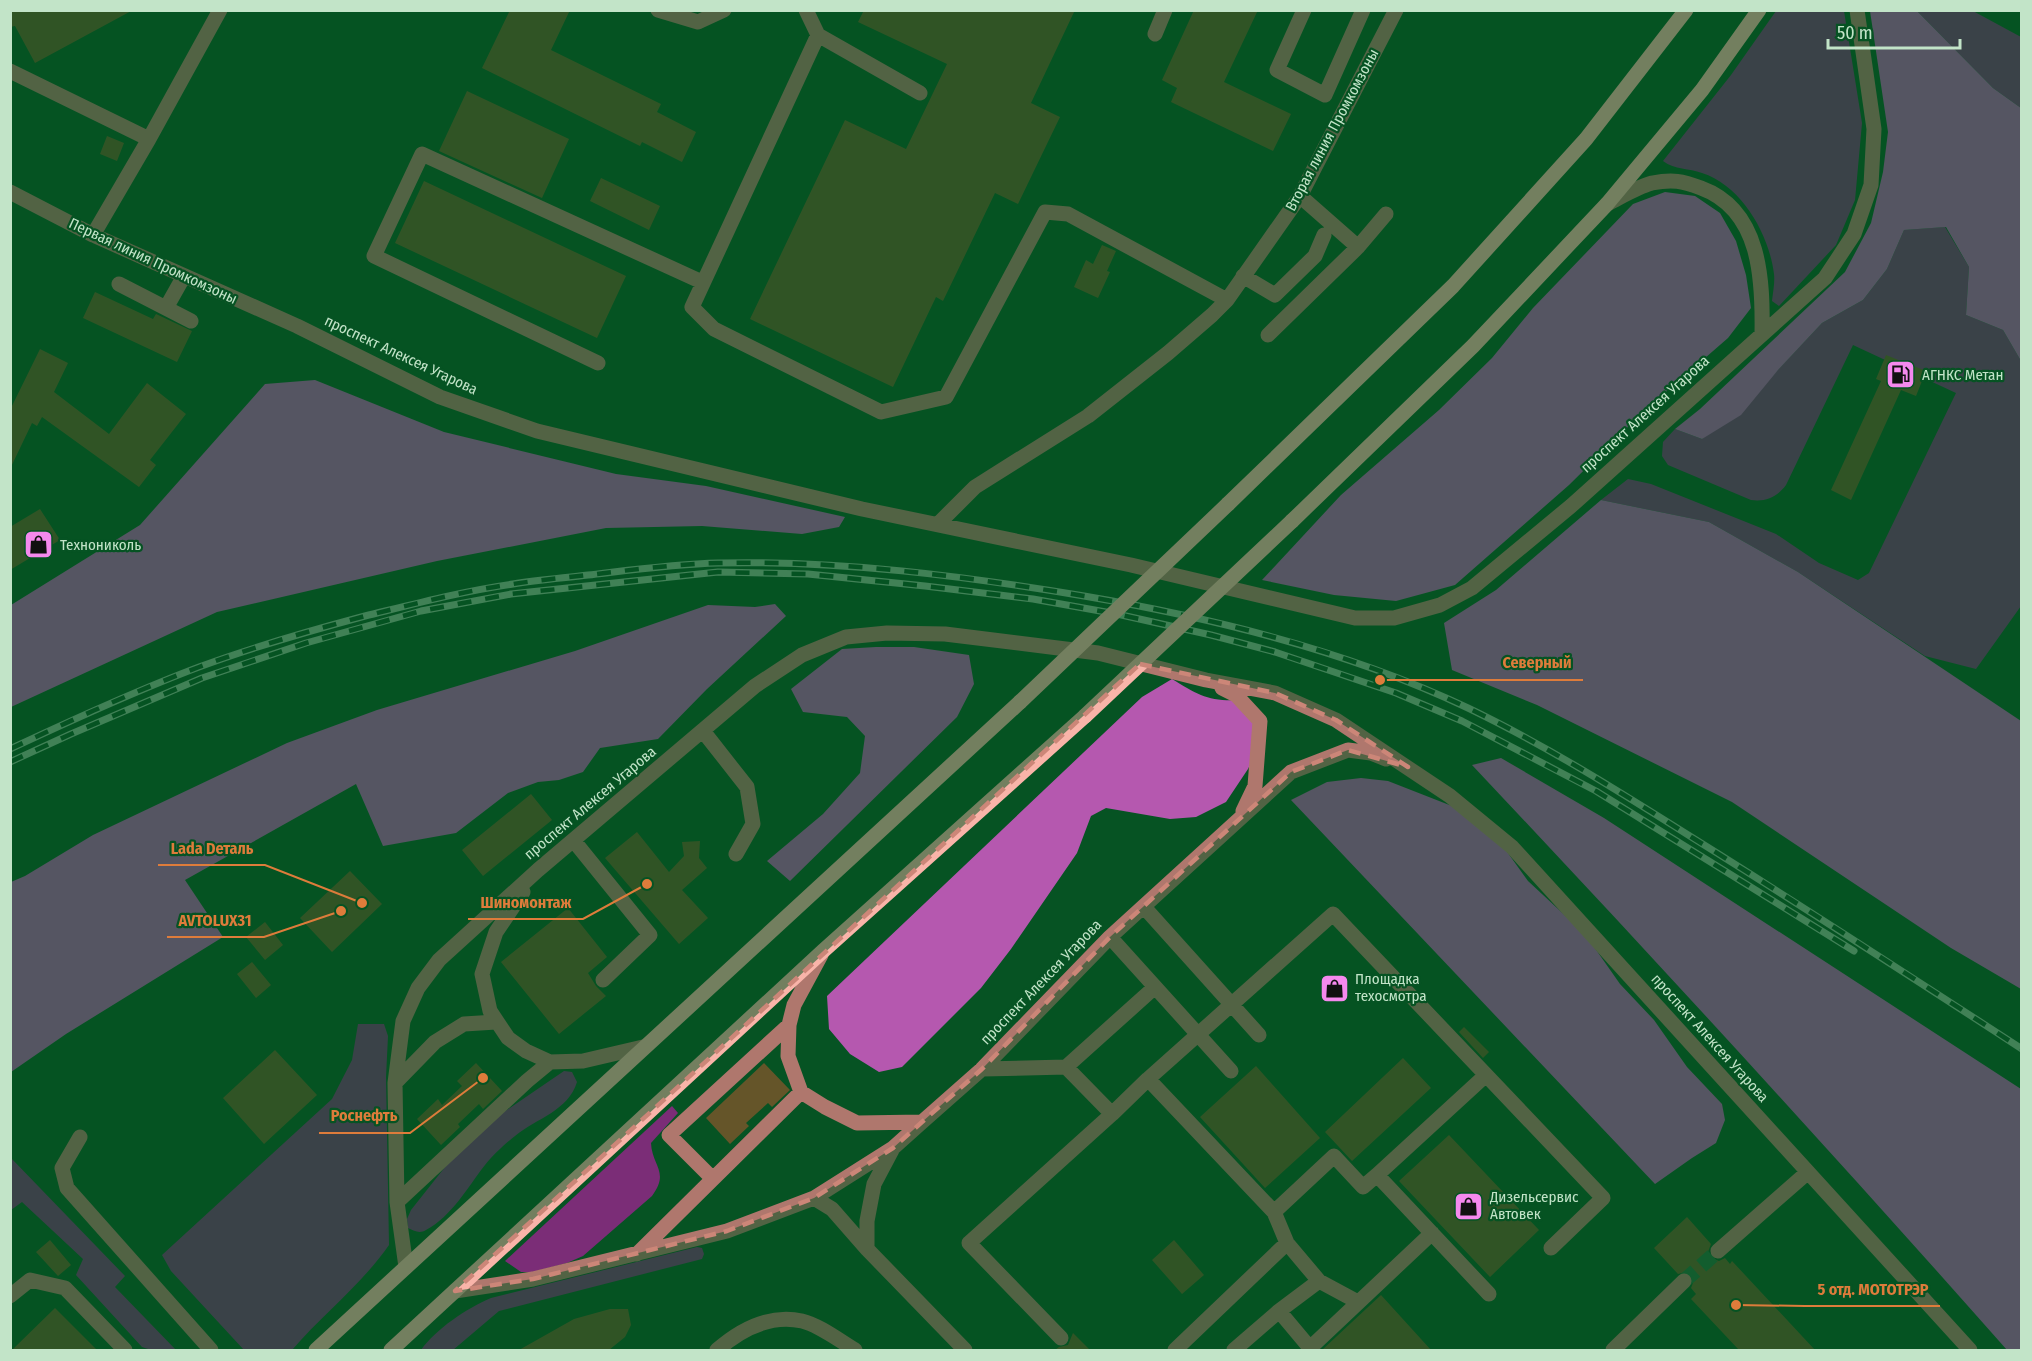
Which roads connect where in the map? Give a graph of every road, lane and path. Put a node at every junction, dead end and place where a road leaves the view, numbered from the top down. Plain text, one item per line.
1 (220, 10) edge
2 (658, 10) edge
3 (724, 10) edge
4 (806, 10) edge
5 (1165, 10) edge
6 (1304, 10) edge
7 (1363, 10) edge
8 (1396, 10) edge
9 (1686, 10) edge
10 (1759, 10) edge
11 (1857, 10) edge
12 (1155, 34) dead end
13 (818, 35) junction
14 (10, 71) edge
15 (920, 93) dead end
16 (149, 139) junction
17 (10, 192) edge
18 (1300, 196) junction
19 (1607, 204) junction
20 (1386, 214) dead end
21 (93, 235) junction
22 (1324, 235) dead end
23 (1358, 247) junction
24 (184, 276) junction
25 (1243, 276) junction
26 (702, 282) junction
27 (119, 284) dead end
28 (1227, 300) junction
29 (166, 308) junction
30 (191, 321) dead end
31 (297, 326) joint
32 (1762, 334) junction
33 (1268, 335) dead end
34 (598, 363) dead end
35 (938, 524) junction
36 (1206, 680) junction
37 (703, 731) junction
38 (1408, 767) junction
39 (1240, 819) junction
40 (574, 841) junction
41 (736, 854) dead end
42 (538, 870) junction
43 (1144, 907) junction
44 (1110, 937) junction
45 (823, 951) junction
46 (603, 980) dead end
47 (1155, 987) junction
48 (1232, 1006) junction
49 (496, 1022) junction
50 (789, 1025) junction
51 (1259, 1035) dead end
52 (1199, 1036) junction
53 (643, 1047) junction
54 (550, 1062) junction
55 (1066, 1067) junction
56 (982, 1069) junction
57 (1232, 1071) dead end
58 (1486, 1075) junction
59 (1148, 1079) junction
60 (394, 1083) junction
61 (801, 1092) junction
62 (1112, 1114) junction
63 (922, 1122) junction
64 (80, 1137) dead end
65 (893, 1148) junction
66 (1808, 1172) junction
67 (1377, 1175) junction
68 (711, 1179) junction
69 (814, 1198) junction
70 (397, 1202) junction
71 (1274, 1212) junction
72 (1432, 1233) junction
73 (1287, 1243) junction
74 (1551, 1248) dead end
75 (867, 1249) junction
76 (1718, 1251) tunnel mouth
77 (637, 1254) junction
78 (406, 1268) junction
79 (1319, 1281) junction
80 (1684, 1281) tunnel mouth
81 (455, 1291) junction
82 (1489, 1294) dead end
83 (10, 1296) edge
84 (1358, 1302) junction
85 (1279, 1311) junction
86 (1061, 1338) dead end
87 (125, 1350) edge
88 (211, 1350) edge
89 (316, 1350) edge
90 (391, 1350) edge
91 (717, 1350) edge
92 (855, 1350) edge
93 (965, 1350) edge
94 (1175, 1350) edge
95 (1234, 1350) edge
96 (1613, 1350) edge
97 (1970, 1350) edge

1 - 16 street
2 - 3 street
4 - 13 street
5 - 12 street
6 - 7 street
8 - 18 street, Вторая линия Промкомзоны
9 - 53 main road, bridge
10 - 19 main road
11 - 32 street, проспект Алексея Угарова
13 - 15 street
13 - 26 street
14 - 16 street
16 - 21 street
17 - 21 street, Первая линия Промкомзоны
18 - 23 street
18 - 25 street, Вторая линия Промкомзоны
19 - 32 street
19 - 45 main road, bridge
20 - 23 street
21 - 24 street, Первая линия Промкомзоны
22 - 25 street
23 - 33 street
24 - 29 street
24 - 31 street, Первая линия Промкомзоны
25 - 28 street, Вторая линия Промкомзоны
26 - 28 street
26 - 34 street
27 - 29 street
28 - 35 street, Вторая линия Промкомзоны
29 - 30 street
31 - 35 street, проспект Алексея Угарова
32 - 35 street, проспект Алексея Угарова
36 - 37 street, проспект Алексея Угарова
36 - 38 street, проспект Алексея Угарова
36 - 39 street, проспект Алексея Угарова
37 - 40 street, проспект Алексея Угарова
37 - 41 street
38 - 39 street, проспект Алексея Угарова
38 - 66 street, проспект Алексея Угарова
39 - 43 street, проспект Алексея Угарова
40 - 42 street, проспект Алексея Угарова
40 - 46 street
42 - 49 street
42 - 60 street, проспект Алексея Угарова
43 - 44 street, проспект Алексея Угарова
43 - 48 street
44 - 47 street
44 - 56 street, проспект Алексея Угарова
45 - 50 street
45 - 81 main road
47 - 52 street
47 - 55 street
48 - 51 street
48 - 52 street
48 - 58 street
49 - 54 street
49 - 60 street
50 - 61 street
50 - 68 street
52 - 57 street
52 - 59 street
53 - 54 street
53 - 78 main road
54 - 70 street
55 - 56 street
55 - 62 street
56 - 63 street, проспект Алексея Угарова
58 - 67 street
58 - 74 street
59 - 62 street
59 - 71 street
60 - 70 street, проспект Алексея Угарова
61 - 63 street
61 - 68 street
62 - 86 street
63 - 65 street, проспект Алексея Угарова
64 - 88 street
65 - 69 street, проспект Алексея Угарова
65 - 75 street
66 - 76 street
66 - 97 street, проспект Алексея Угарова
67 - 71 street
67 - 72 street
68 - 77 street
69 - 75 street
69 - 77 street, проспект Алексея Угарова
70 - 78 street, проспект Алексея Угарова
71 - 73 street
72 - 82 street
72 - 84 street
73 - 79 street
73 - 94 street
75 - 93 street
77 - 81 street, проспект Алексея Угарова
78 - 89 main road
79 - 84 street
79 - 85 street
80 - 96 street
81 - 90 main road
83 - 87 street
84 - 85 street
85 - 95 street
91 - 92 street

